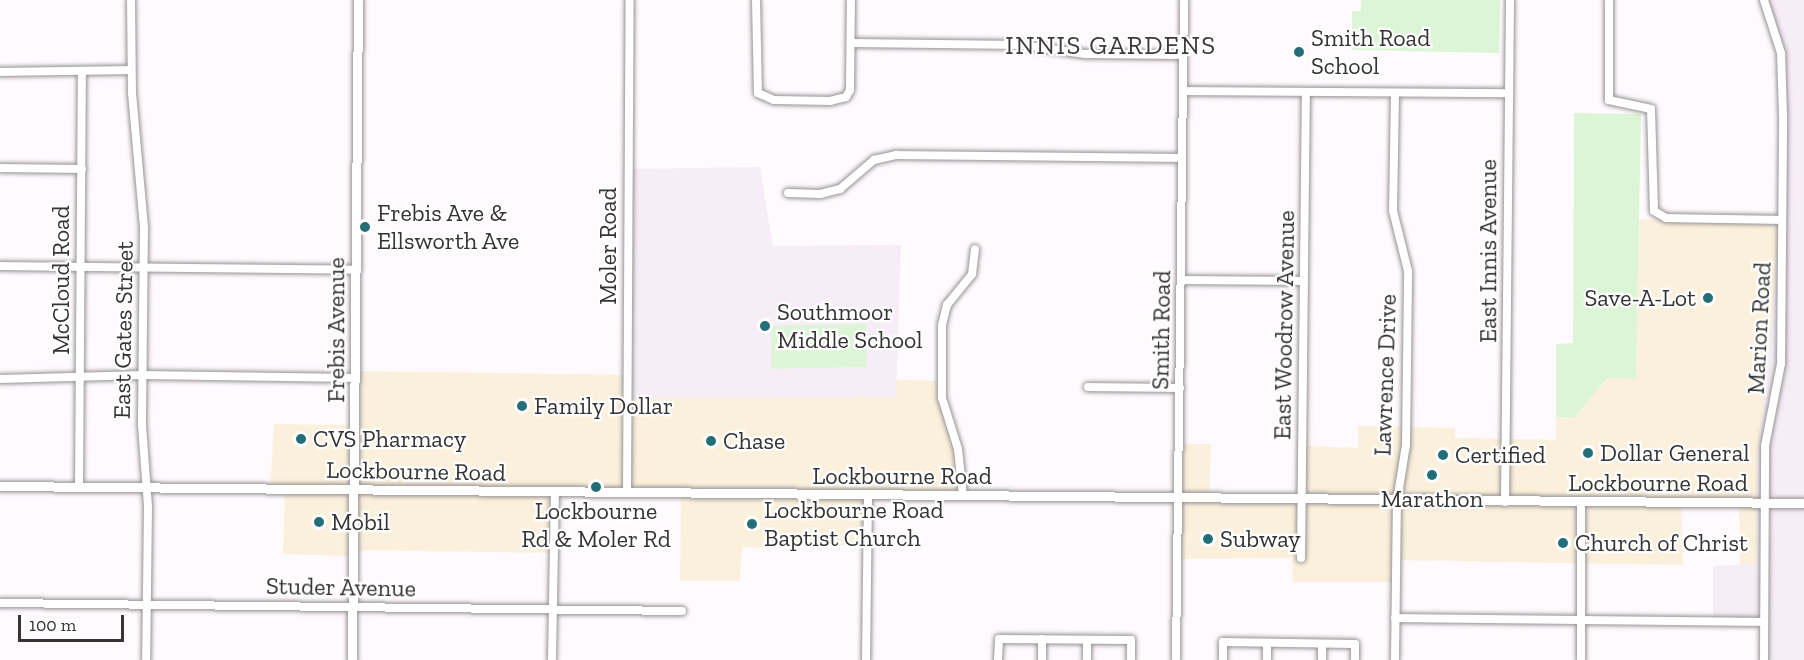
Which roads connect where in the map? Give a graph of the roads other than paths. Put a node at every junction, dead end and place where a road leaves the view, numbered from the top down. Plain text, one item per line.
1 (131, 0) edge
2 (358, 0) edge
3 (630, 0) edge
4 (756, 0) edge
5 (851, 0) edge
6 (1184, 0) edge
7 (1509, 0) edge
8 (1609, 0) edge
9 (1764, 0) edge
10 (851, 43) junction
11 (1184, 55) junction
12 (131, 70) junction
13 (0, 72) edge
14 (82, 72) junction
15 (1183, 91) junction
16 (1306, 93) junction
17 (1395, 93) junction
18 (1509, 93) junction
19 (1182, 158) junction
20 (0, 168) edge
21 (82, 169) junction
22 (788, 193) dead end
23 (1782, 220) junction
24 (975, 249) dead end
25 (0, 266) edge
26 (80, 267) junction
27 (144, 268) junction
28 (356, 270) junction
29 (1182, 280) junction
30 (1304, 281) junction
31 (142, 375) junction
32 (355, 378) junction
33 (0, 379) edge
34 (80, 379) junction
35 (1088, 387) dead end
36 (1180, 388) junction
37 (0, 486) edge
38 (79, 487) junction
39 (147, 488) junction
40 (354, 490) junction
41 (555, 492) junction
42 (627, 493) junction
43 (868, 496) junction
44 (963, 496) junction
45 (1180, 498) junction
46 (1302, 500) junction
47 (1396, 501) junction
48 (1505, 502) junction
49 (1581, 503) junction
50 (1764, 503) junction
51 (1804, 503) edge
52 (1301, 558) dead end
53 (0, 603) edge
54 (146, 605) junction
55 (353, 607) junction
56 (554, 609) junction
57 (682, 611) dead end
58 (1395, 618) junction
59 (1581, 620) junction
60 (1764, 622) junction
61 (1042, 639) junction
62 (1087, 639) junction
63 (1267, 643) junction
64 (1322, 644) junction
65 (146, 660) edge
66 (352, 660) edge
67 (552, 660) edge
68 (866, 660) edge
69 (998, 660) edge
70 (1042, 660) edge
71 (1087, 660) edge
72 (1131, 660) edge
73 (1176, 660) edge
74 (1223, 660) edge
75 (1267, 660) edge
76 (1322, 660) edge
77 (1355, 660) edge
78 (1395, 660) edge
79 (1581, 660) edge
80 (1764, 660) edge

1 - 12 street, East Gates Street
2 - 28 main road, Frebis Avenue
3 - 42 street, Moler Road
4 - 10 street
5 - 10 street
6 - 11 street, Smith Road
7 - 18 street, East Innis Avenue
8 - 23 street
9 - 23 street, Marion Road
10 - 11 street
11 - 15 street, Smith Road
12 - 14 street
12 - 27 street, East Gates Street
13 - 14 street
14 - 21 street, McCloud Road
15 - 16 street
15 - 19 street, Smith Road
16 - 17 street
16 - 30 street, East Woodrow Avenue
17 - 18 street
17 - 47 street, Lawrence Drive
18 - 48 street, East Innis Avenue
19 - 22 street
19 - 29 street, Smith Road
20 - 21 street
21 - 26 street, McCloud Road
23 - 50 street, Marion Road
24 - 44 street
25 - 26 street
26 - 27 street
26 - 34 street, McCloud Road
27 - 28 street
27 - 31 street, East Gates Street
28 - 32 main road, Frebis Avenue
29 - 30 street
29 - 36 street, Smith Road
30 - 46 street, East Woodrow Avenue
31 - 32 street
31 - 34 street
31 - 39 street, East Gates Street
32 - 40 main road, Frebis Avenue
33 - 34 street
34 - 38 street, McCloud Road
35 - 36 street
36 - 45 street, Smith Road
37 - 38 main road, Lockbourne Road
38 - 39 main road, Lockbourne Road
39 - 40 main road, Lockbourne Road
39 - 54 street, East Gates Street
40 - 41 main road, Lockbourne Road
40 - 55 main road, Frebis Avenue
41 - 42 main road, Lockbourne Road
41 - 56 street
42 - 43 main road, Lockbourne Road
43 - 44 main road, Lockbourne Road
43 - 68 street
44 - 45 main road, Lockbourne Road
45 - 46 main road, Lockbourne Road
45 - 73 street, Smith Road
46 - 47 main road, Lockbourne Road
46 - 52 street, East Woodrow Avenue
47 - 48 main road, Lockbourne Road
47 - 58 street, Lawrence Drive
48 - 49 main road, Lockbourne Road
49 - 50 main road, Lockbourne Road
49 - 59 street
50 - 51 main road, Lockbourne Road
50 - 60 street, Marion Road
53 - 54 street, Studer Avenue
54 - 55 street, Studer Avenue
54 - 65 street, East Gates Street
55 - 56 street, Studer Avenue
55 - 66 main road, Frebis Avenue
56 - 57 street, Studer Avenue
56 - 67 street
58 - 59 street
58 - 78 street, Lawrence Drive
59 - 60 street
59 - 79 street
60 - 80 street, Marion Road
61 - 62 street
61 - 69 street
61 - 70 street
62 - 71 street
62 - 72 street
63 - 64 street
63 - 74 street
63 - 75 street
64 - 76 street
64 - 77 street

